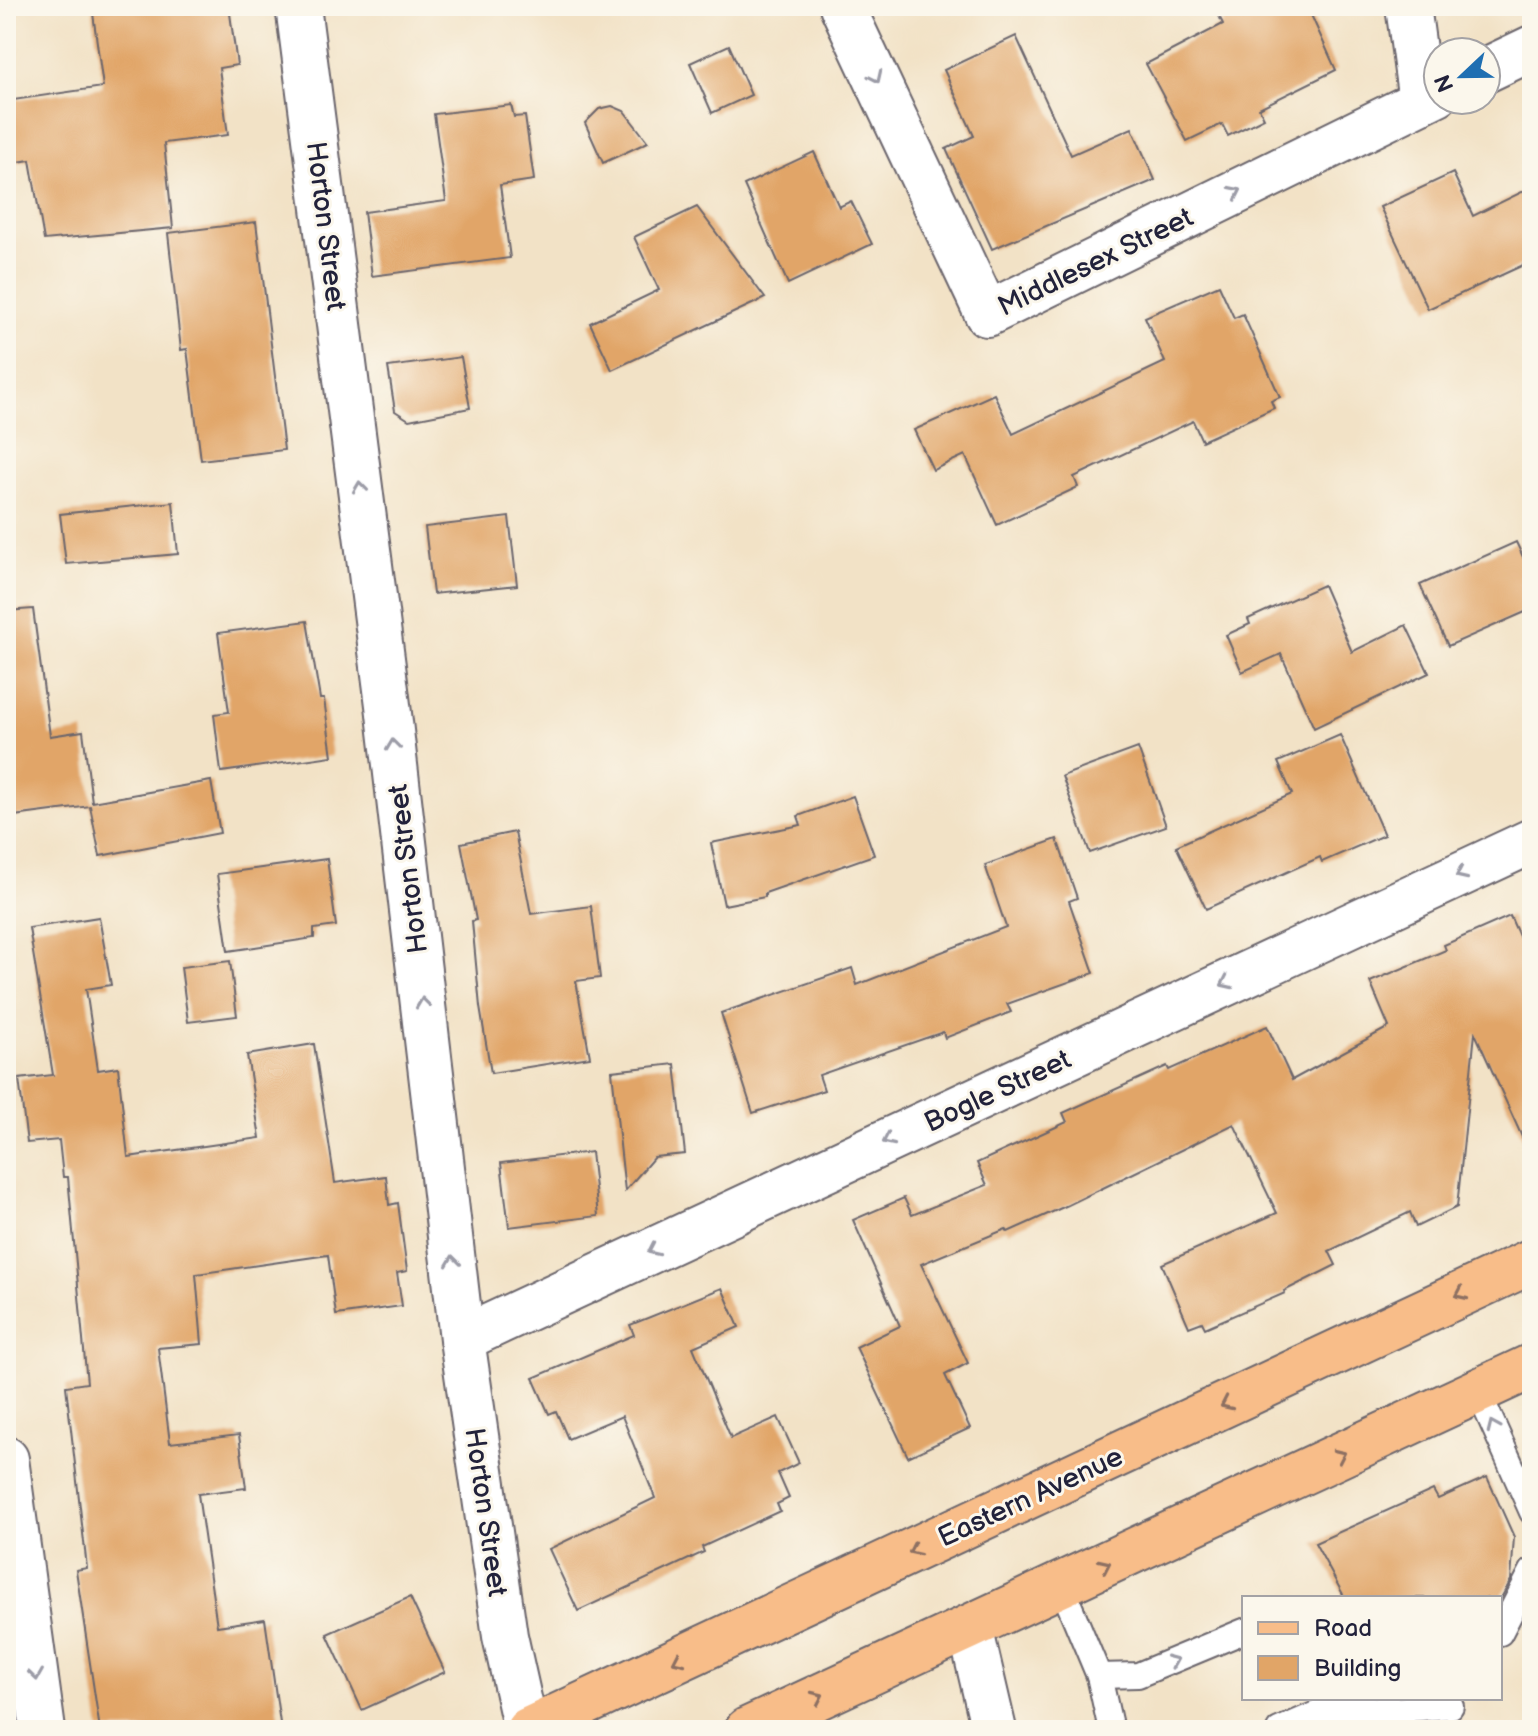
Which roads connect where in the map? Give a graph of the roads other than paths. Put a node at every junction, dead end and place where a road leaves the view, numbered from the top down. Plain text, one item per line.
1 (298, 6) edge
2 (842, 6) edge
3 (1408, 6) edge
4 (1532, 48) edge
5 (1502, 62) edge
6 (1422, 64) edge
7 (1422, 101) edge
8 (1532, 841) edge
9 (1532, 1261) edge
10 (462, 1339) junction
11 (1532, 1366) edge
12 (1478, 1391) junction
13 (6, 1459) edge
14 (1532, 1512) edge
15 (1532, 1571) edge
16 (1061, 1585) junction
17 (970, 1627) junction
18 (1502, 1628) edge
19 (1242, 1632) edge
20 (1099, 1676) junction
21 (1454, 1702) edge
22 (43, 1730) edge
23 (527, 1730) edge
24 (747, 1730) edge
25 (994, 1730) edge
26 (1111, 1730) edge
27 (1279, 1730) edge
28 (1438, 1730) edge

10 -> 1 street, Horton Street
2 -> 7 street, Middlesex Street
3 - 6 street
4 - 5 street
8 -> 10 street, Bogle Street
9 -> 23 main road, Eastern Avenue
10 - 23 street, Horton Street
11 - 12 main road
14 -> 12 lane
16 -> 12 main road
13 -> 22 street
15 - 18 lane
16 - 17 main road
16 - 20 lane
24 -> 17 main road
17 - 25 street
20 -> 19 lane
20 - 26 lane
21 - 27 lane
21 - 28 lane

